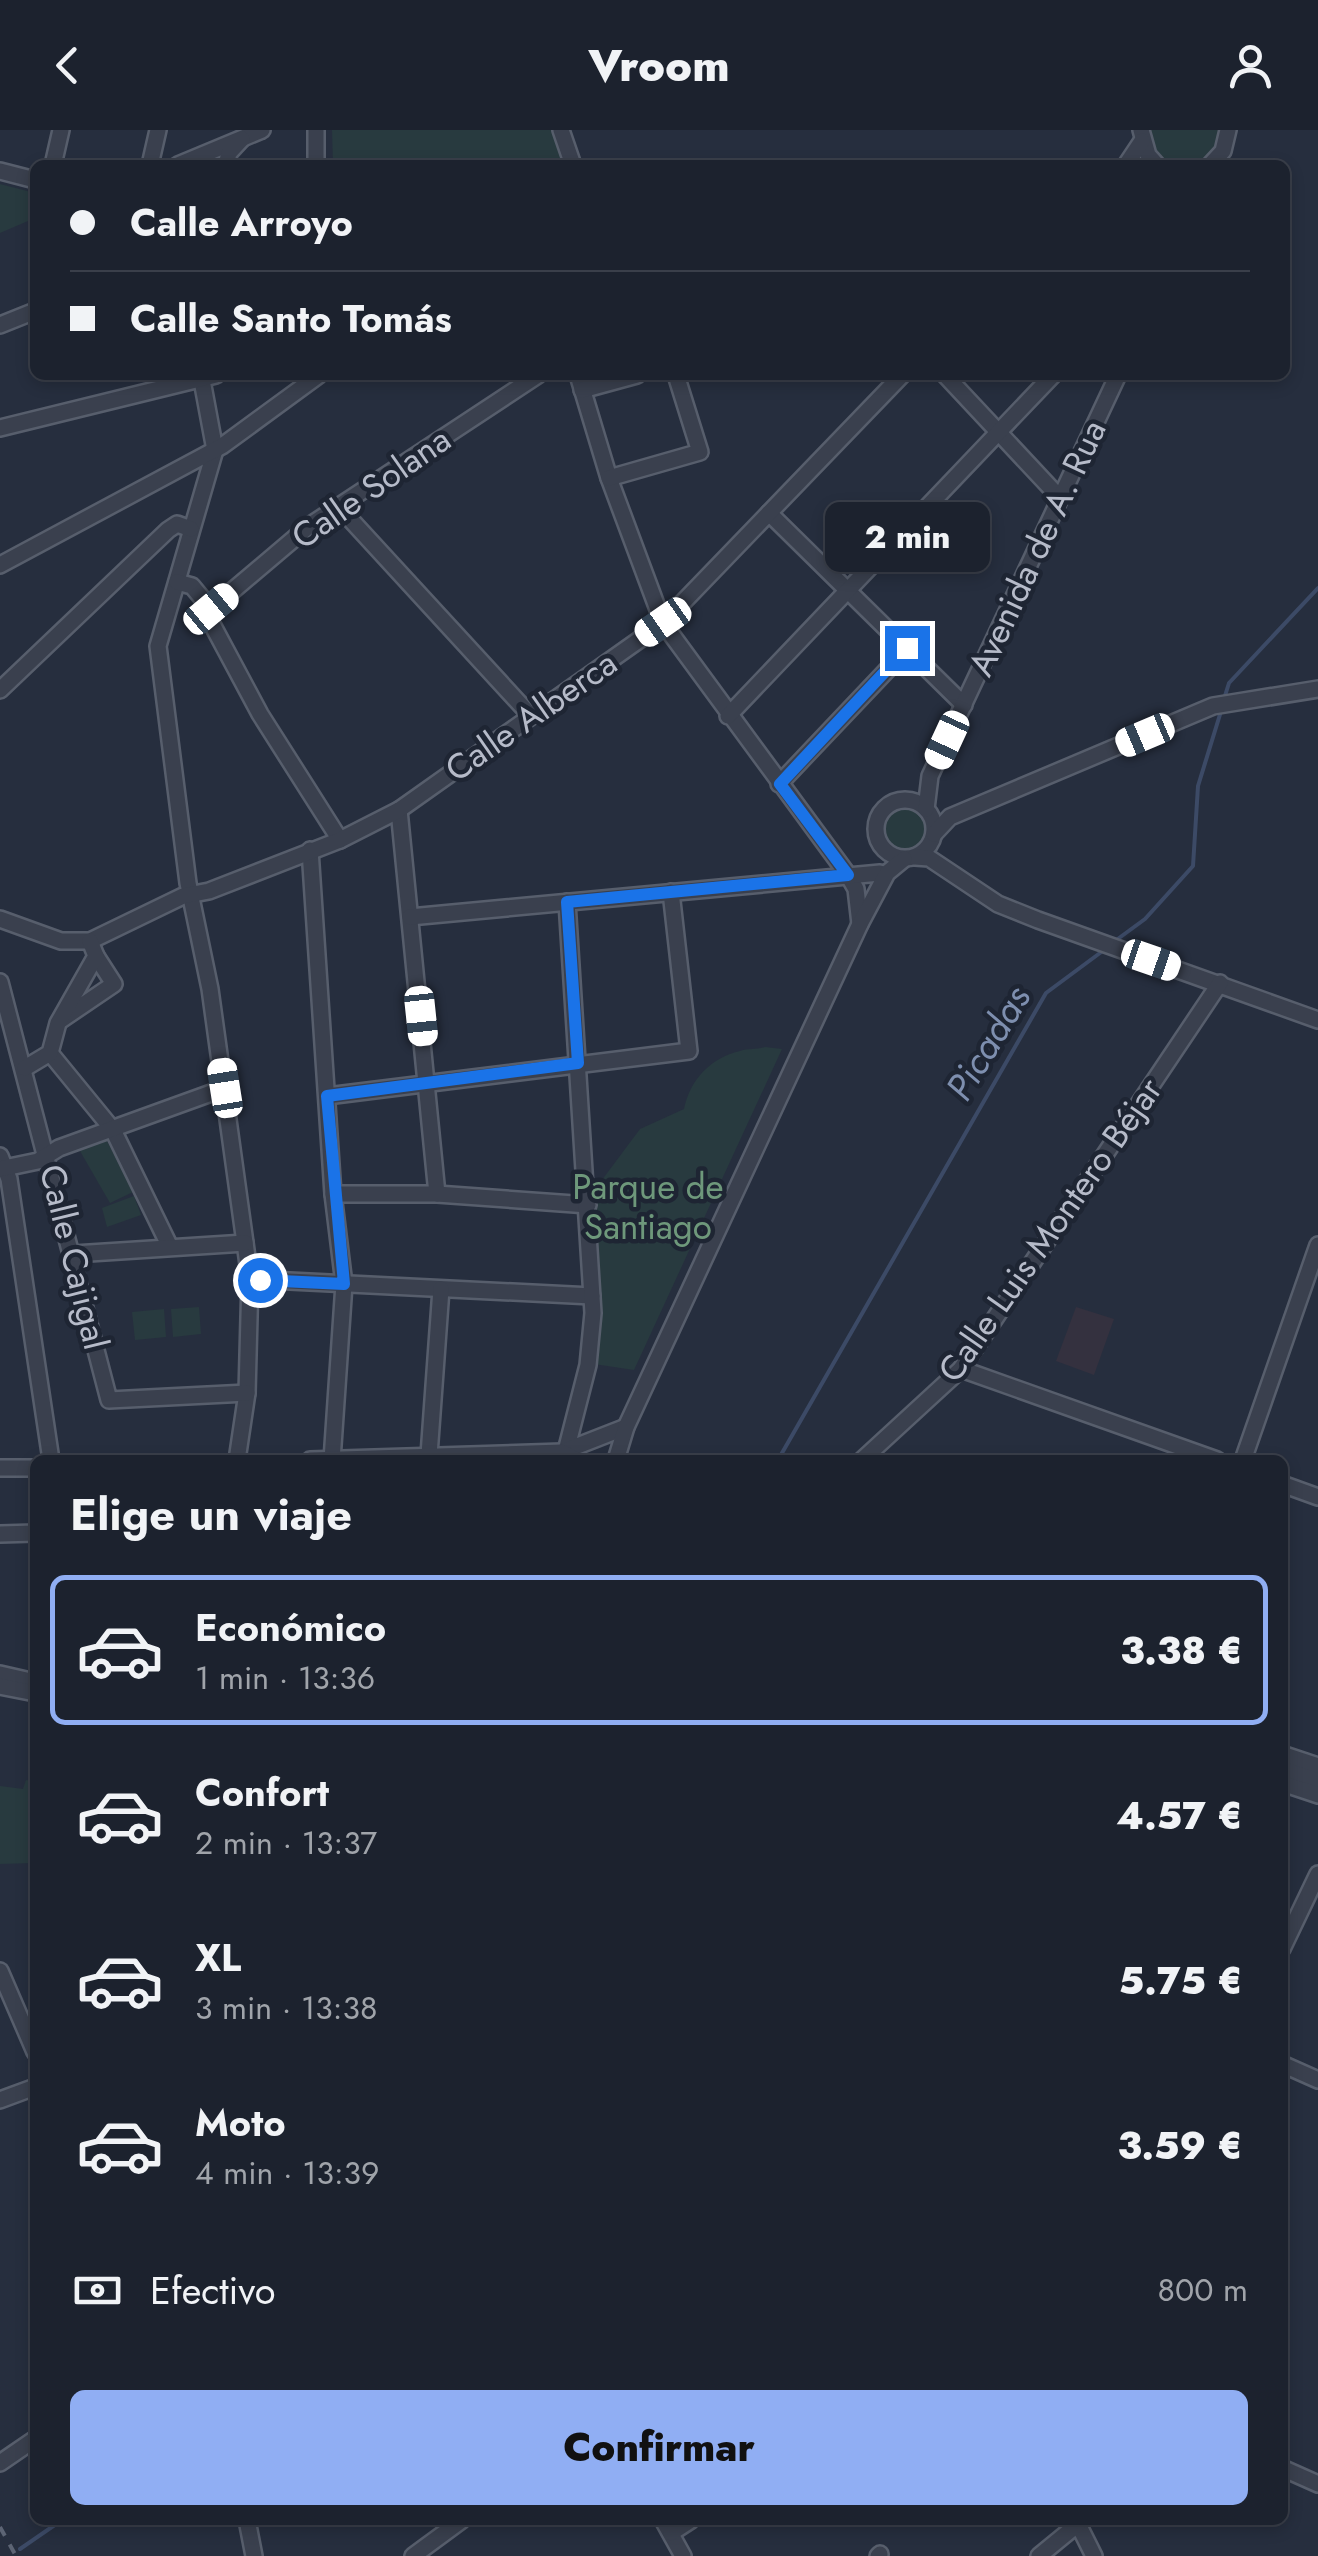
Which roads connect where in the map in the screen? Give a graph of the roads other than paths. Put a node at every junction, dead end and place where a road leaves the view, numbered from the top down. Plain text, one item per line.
1 (61, 130) edge
2 (158, 130) edge
3 (262, 130) edge
4 (561, 130) edge
5 (1228, 130) edge
6 (312, 134) edge
7 (1141, 136) edge
8 (242, 138) junction
9 (199, 155) junction
10 (54, 160) edge
11 (151, 160) edge
12 (188, 160) edge
13 (211, 160) edge
14 (226, 160) edge
15 (315, 160) edge
16 (570, 160) edge
17 (1130, 160) edge
18 (1154, 160) edge
19 (1215, 160) edge
20 (0, 171) edge
21 (30, 179) edge
22 (30, 313) edge
23 (0, 325) edge
24 (194, 380) edge
25 (206, 380) edge
26 (312, 380) edge
27 (530, 380) edge
28 (678, 380) edge
29 (897, 380) edge
30 (950, 380) edge
31 (1048, 380) edge
32 (1116, 380) edge
33 (580, 383) edge
34 (0, 428) edge
35 (998, 432) junction
36 (214, 450) junction
37 (609, 478) junction
38 (1060, 498) junction
39 (338, 506) junction
40 (769, 513) junction
41 (191, 529) junction
42 (0, 565) edge
43 (177, 582) junction
44 (848, 591) junction
45 (211, 609) junction
46 (663, 622) junction
47 (907, 648) junction
48 (1318, 689) edge
49 (0, 690) edge
50 (964, 704) junction
51 (531, 716) junction
52 (728, 716) junction
53 (930, 776) junction
54 (780, 784) junction
55 (906, 800) junction
56 (399, 810) junction
57 (928, 812) junction
58 (950, 816) junction
59 (932, 839) junction
60 (340, 840) junction
61 (310, 850) junction
62 (884, 850) junction
63 (910, 858) junction
64 (946, 868) junction
65 (880, 872) junction
66 (852, 882) junction
67 (671, 892) junction
68 (192, 893) junction
69 (873, 897) junction
70 (567, 902) junction
71 (410, 917) junction
72 (2, 922) edge
73 (860, 924) junction
74 (93, 948) junction
75 (0, 982) edge
76 (1220, 983) junction
77 (4, 1008) edge
78 (1318, 1020) edge
79 (58, 1023) junction
80 (50, 1053) junction
81 (578, 1063) junction
82 (25, 1068) junction
83 (428, 1083) junction
84 (225, 1088) junction
85 (327, 1096) junction
86 (113, 1130) junction
87 (48, 1154) junction
88 (2, 1164) edge
89 (334, 1194) junction
90 (437, 1194) junction
91 (588, 1204) junction
92 (245, 1243) junction
93 (1318, 1244) edge
94 (170, 1247) junction
95 (74, 1254) junction
96 (250, 1279) junction
97 (344, 1284) junction
98 (441, 1288) junction
99 (592, 1296) junction
100 (962, 1369) junction
101 (247, 1393) junction
102 (626, 1427) junction
103 (429, 1454) junction
104 (50, 1455) edge
105 (238, 1455) edge
106 (332, 1455) edge
107 (413, 1455) edge
108 (499, 1455) edge
109 (569, 1455) edge
110 (571, 1455) edge
111 (618, 1455) edge
112 (624, 1455) edge
113 (867, 1455) edge
114 (1203, 1455) edge
115 (1245, 1455) edge
116 (0, 1468) edge
117 (30, 1468) edge
118 (1288, 1486) edge
119 (1318, 1497) edge
120 (30, 1533) edge
121 (0, 1534) edge
122 (0, 1674) edge
123 (30, 1681) edge
124 (0, 1686) edge
125 (30, 1692) edge
126 (1288, 1756) edge
127 (1318, 1766) edge
128 (1288, 1771) edge
129 (1318, 1781) edge
130 (1288, 1784) edge
131 (1318, 1795) edge
132 (1318, 1874) edge
133 (1289, 1919) edge
134 (0, 1972) edge
135 (17, 2009) junction
136 (0, 2016) edge
137 (30, 2040) edge
138 (1288, 2067) edge
139 (1318, 2080) edge
140 (30, 2089) edge
141 (0, 2100) edge
142 (30, 2442) edge
143 (0, 2463) edge
144 (1288, 2471) edge
145 (1318, 2484) edge
146 (248, 2525) edge
147 (455, 2525) edge
148 (1074, 2525) edge
149 (1078, 2525) edge
150 (667, 2527) edge
151 (254, 2556) edge
152 (413, 2556) edge
153 (683, 2556) edge
154 (1039, 2556) edge
155 (1094, 2556) edge

1 - 10 street
2 - 11 street
3 - 8 street
4 - 16 street
5 - 19 street
6 - 15 street
7 - 17 street
7 - 18 street
8 - 9 street
8 - 14 street
9 - 12 street
9 - 13 street
20 - 21 street
22 - 23 street
24 - 34 street
25 - 36 street
26 - 36 street
27 - 39 street, Calle Solana
28 - 37 street
29 - 40 street, Calle Alberca
30 - 35 street
31 - 35 street
32 - 38 street, Avenida de A. Rua
33 - 37 street
35 - 38 street
35 - 44 street
36 - 41 street
36 - 42 street
37 - 46 street
38 - 50 street, Avenida de A. Rua
39 - 45 street, Calle Solana
39 - 51 street
40 - 44 street
40 - 46 street, Calle Alberca
41 - 43 street
41 - 49 street
43 - 45 street
43 - 68 street
44 - 47 street
44 - 52 street
45 - 60 street
46 - 51 street, Calle Alberca
46 - 52 street
47 - 50 street
47 - 54 street
48 - 58 street
50 - 53 street, Avenida de A. Rua
51 - 56 street, Calle Alberca
52 - 54 street
53 - 55 street, Avenida de A. Rua
53 - 57 street, Avenida de A. Rua
54 - 66 street
55 - 57 street
55 - 62 street
56 - 60 street, Calle Alberca
56 - 71 street
57 - 58 street
57 - 59 street
58 - 59 street
59 - 63 street
59 - 64 street
60 - 61 street, Calle Alberca
61 - 68 street, Calle Alberca
61 - 85 street
62 - 63 street
62 - 65 street
63 - 64 street
63 - 69 street
64 - 76 street
65 - 66 street
65 - 69 street
66 - 67 street
66 - 69 street
66 - 73 street
67 - 70 street
67 - 81 street
68 - 74 street, Calle Alberca
68 - 84 street
69 - 73 street
70 - 71 street
70 - 81 street
71 - 83 street
72 - 74 street
73 - 102 street
74 - 79 street
74 - 79 street
75 - 77 street, Calle Cajigal
76 - 78 street
76 - 100 street, Calle Luis Montero Béjar
77 - 82 street, Calle Cajigal
79 - 80 street
80 - 82 street
80 - 86 street
81 - 83 street
81 - 91 street
82 - 87 street, Calle Cajigal
83 - 85 street
83 - 90 street
84 - 86 street
84 - 92 street
85 - 89 street
86 - 87 street
86 - 94 street
87 - 88 street
87 - 95 street, Calle Cajigal
88 - 104 street
89 - 90 street
89 - 97 street
90 - 91 street
91 - 99 street
92 - 94 street
92 - 96 street
93 - 115 street
94 - 95 street
95 - 101 street, Calle Cajigal
96 - 97 street
96 - 101 street
97 - 98 street
97 - 106 street
98 - 99 street
98 - 103 street
99 - 109 street
100 - 113 street, Calle Luis Montero Béjar
100 - 114 street
101 - 105 street
102 - 110 street
102 - 111 street
102 - 112 street
103 - 107 street
103 - 108 street
116 - 117 street
118 - 119 street
120 - 121 street
122 - 123 street
124 - 125 street
126 - 127 street
128 - 129 street
130 - 131 street
132 - 133 street
134 - 135 street
135 - 136 street
135 - 137 street
138 - 139 street
140 - 141 street
142 - 143 street
144 - 145 street
146 - 151 street
147 - 152 street
148 - 154 street
149 - 155 street
150 - 153 street

